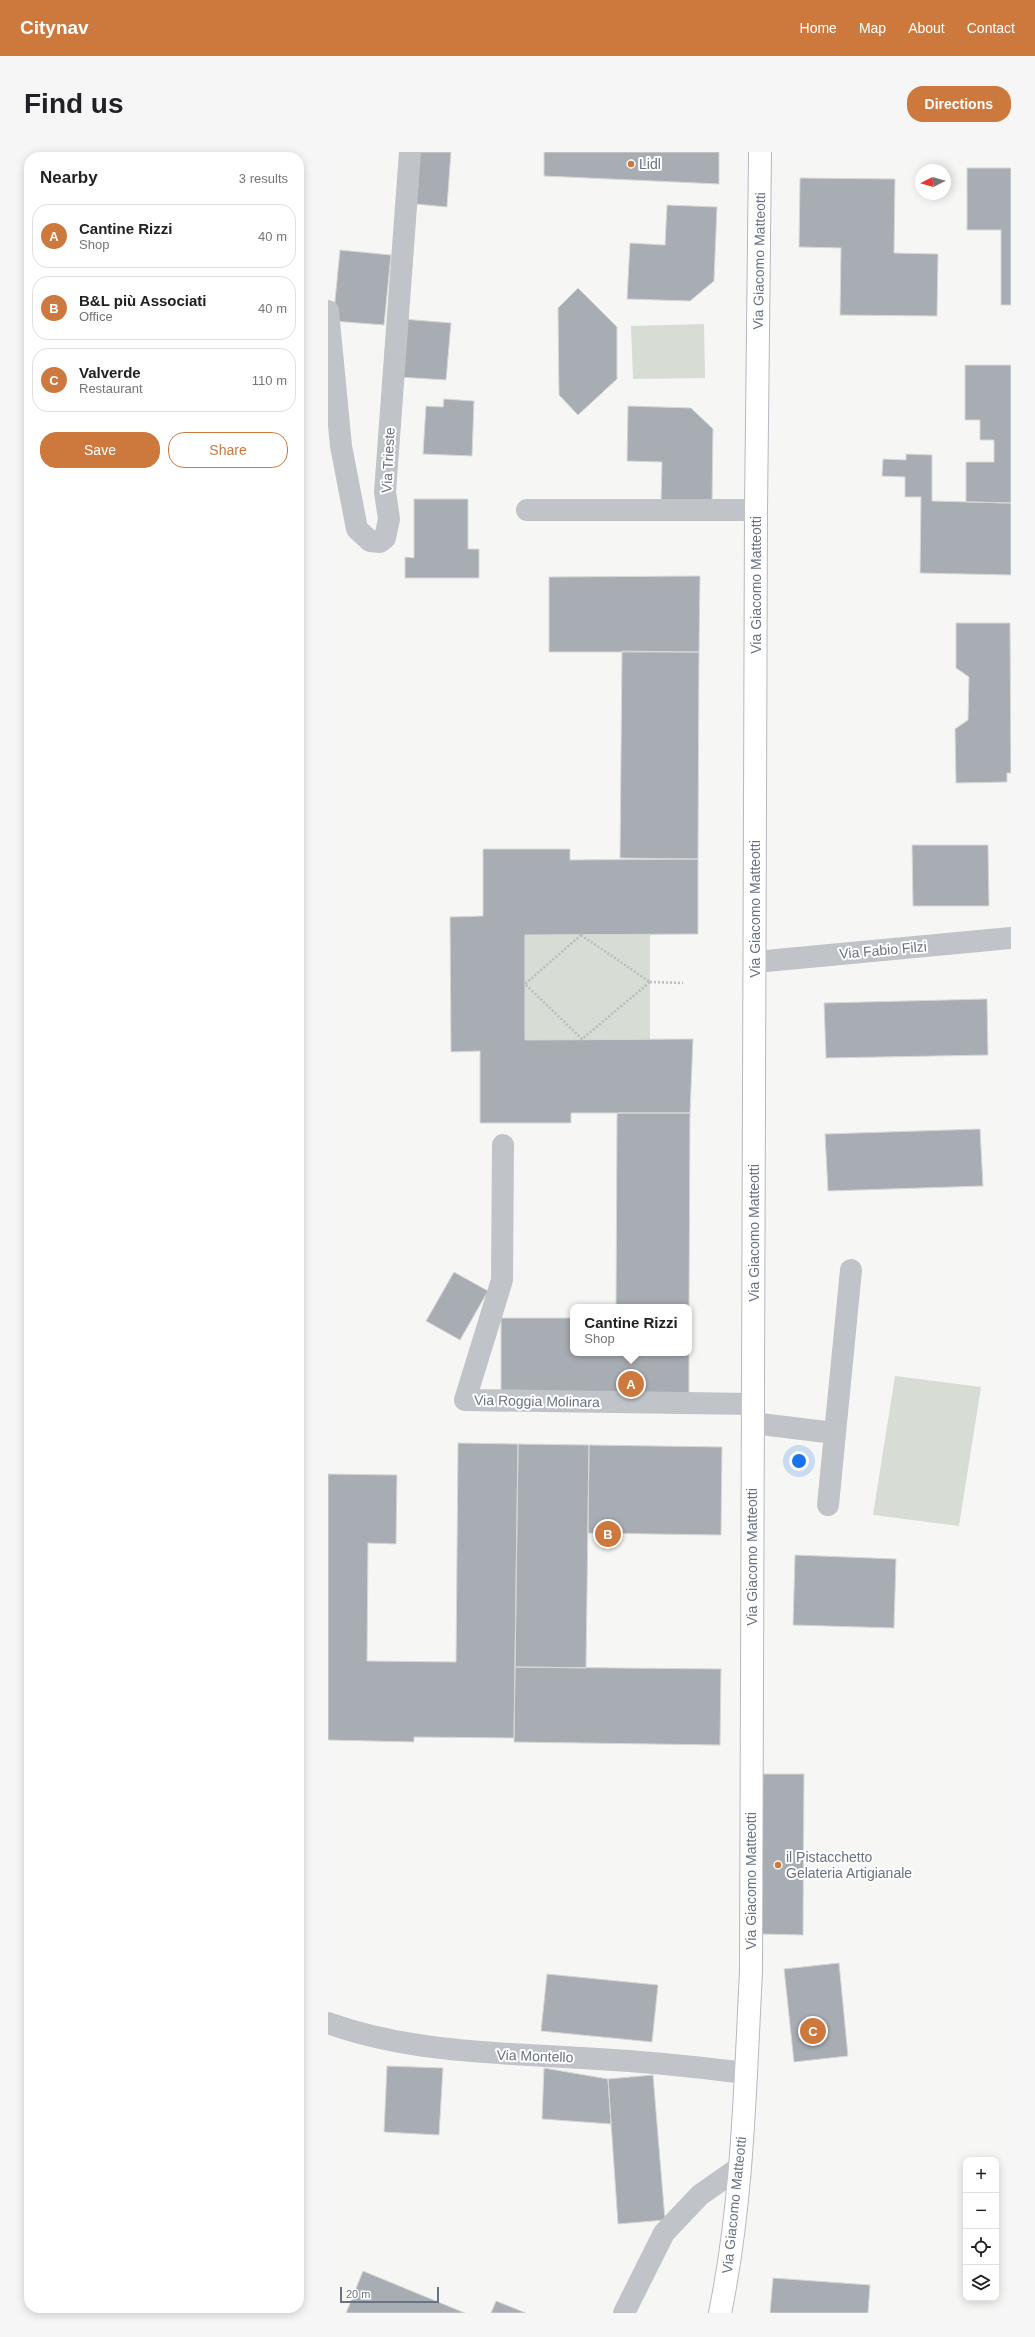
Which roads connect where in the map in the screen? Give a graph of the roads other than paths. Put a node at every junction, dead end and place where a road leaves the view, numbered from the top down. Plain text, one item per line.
1 (410, 152) edge
2 (760, 152) edge
3 (328, 311) edge
4 (527, 510) dead end
5 (756, 510) junction
6 (1011, 938) edge
7 (755, 962) junction
8 (503, 1145) dead end
9 (851, 1270) dead end
10 (753, 1413) junction
11 (834, 1433) junction
12 (828, 1505) dead end
13 (328, 2023) edge
14 (745, 2074) junction
15 (740, 2167) junction
16 (624, 2313) edge
17 (720, 2313) edge

1 - 3 street, Via Trieste
2 - 5 street, Via Giacomo Matteotti
4 - 5 street
5 - 7 street, Via Giacomo Matteotti
6 - 7 street, Via Fabio Filzi
7 - 10 street, Via Giacomo Matteotti
8 - 10 street, Via Roggia Molinara
9 - 11 street
10 - 11 street, Via Roggia Molinara
10 - 14 street, Via Giacomo Matteotti
11 - 12 street
13 - 14 street, Via Montello
14 - 15 street, Via Giacomo Matteotti
15 - 16 street
15 - 17 street, Via Giacomo Matteotti

